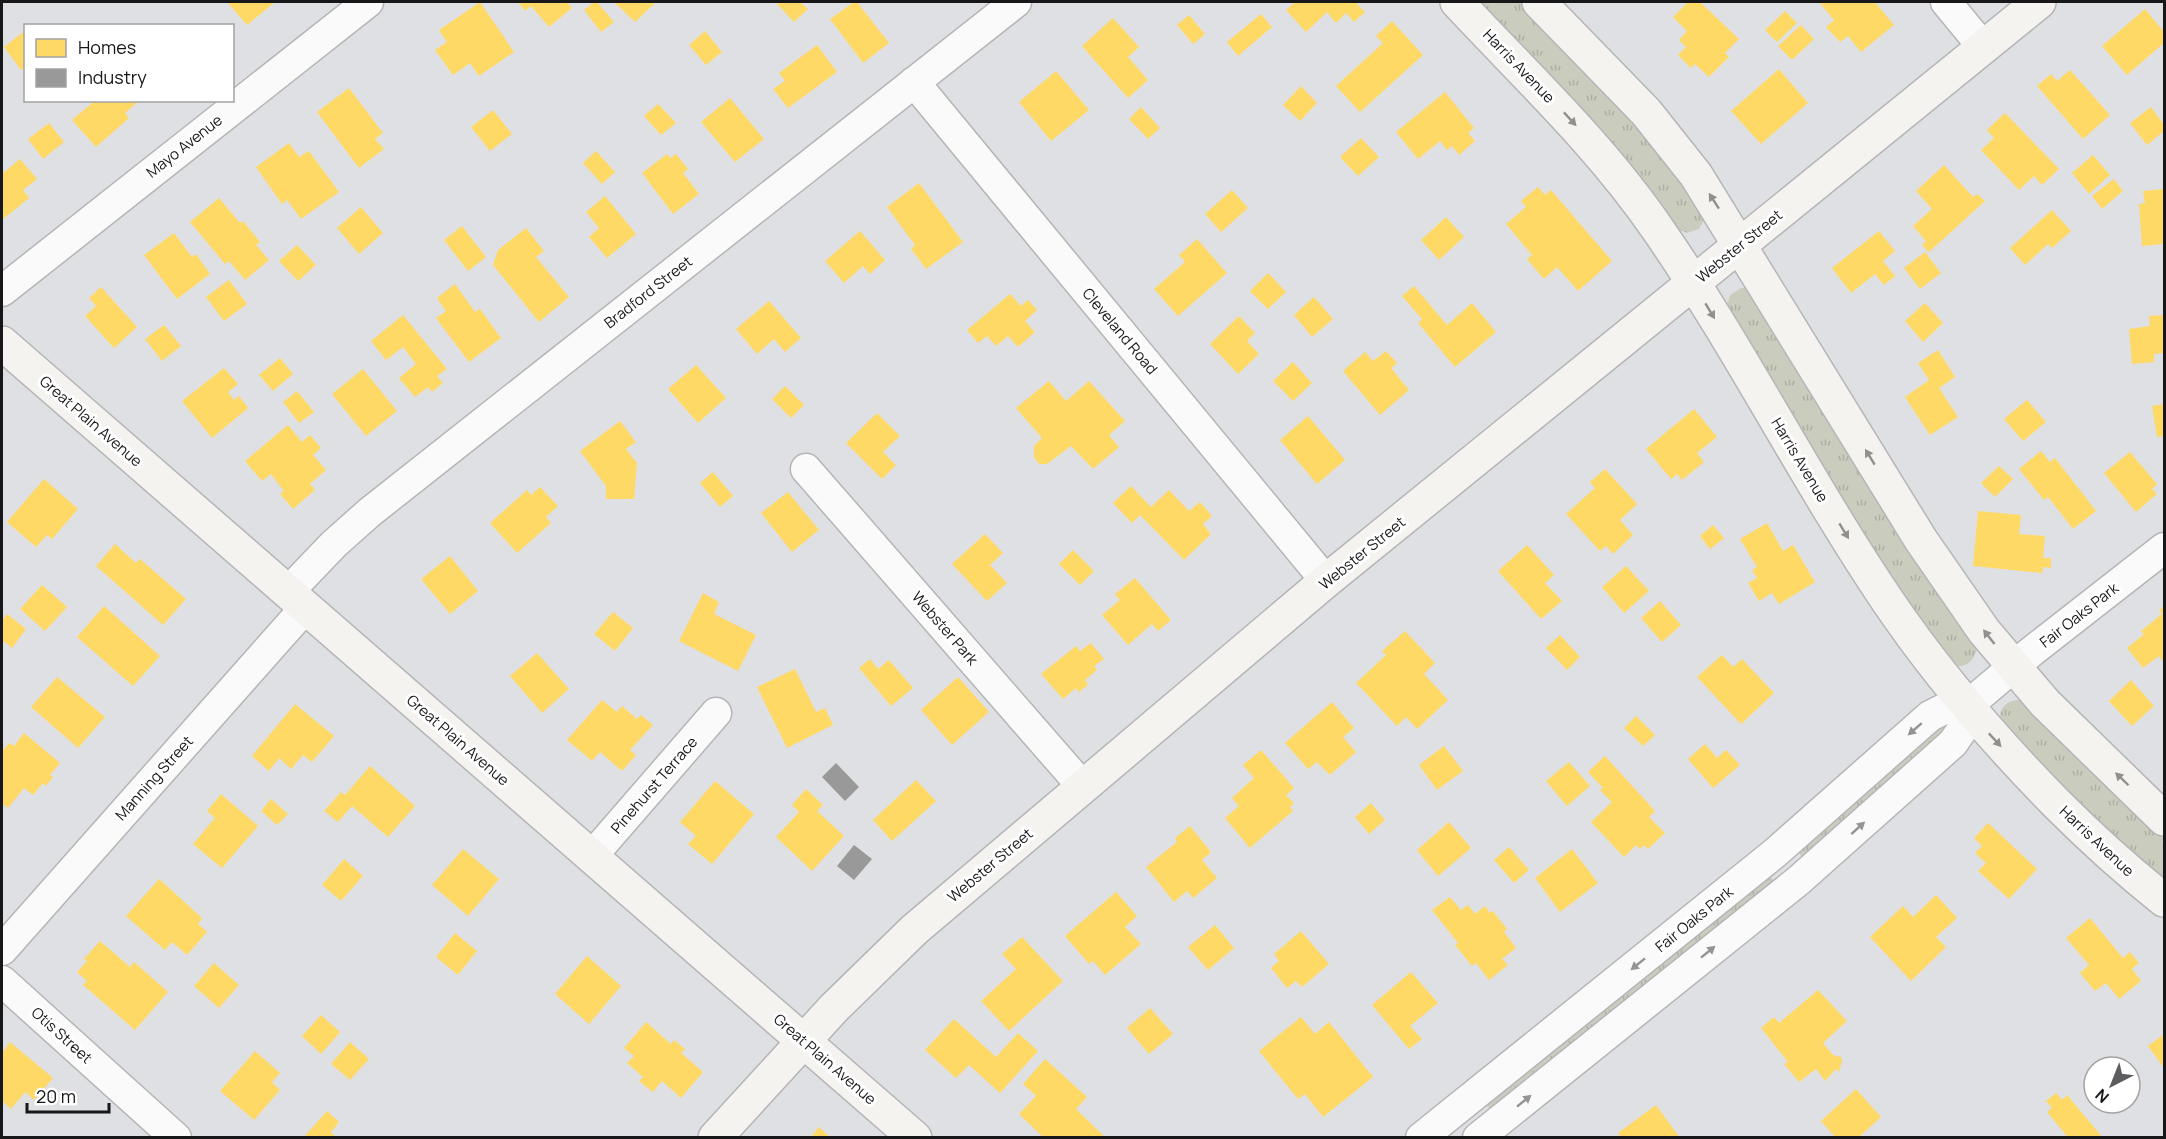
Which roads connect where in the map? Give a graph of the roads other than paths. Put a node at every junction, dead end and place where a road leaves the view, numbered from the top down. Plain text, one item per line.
1 (368, 2) edge
2 (1016, 2) edge
3 (1457, 2) edge
4 (1539, 2) edge
5 (1946, 2) edge
6 (2040, 2) edge
7 (1983, 46) junction
8 (914, 82) junction
9 (1740, 244) junction
10 (1693, 283) junction
11 (2, 291) edge
12 (2, 343) edge
13 (806, 469) dead end
14 (2164, 548) edge
15 (1326, 581) junction
16 (297, 600) junction
17 (2013, 666) junction
18 (1966, 707) junction
19 (716, 713) dead end
20 (1083, 787) junction
21 (2164, 819) edge
22 (1775, 853) junction
23 (592, 856) junction
24 (1798, 881) junction
25 (2164, 900) edge
26 (2, 950) edge
27 (2, 981) edge
28 (803, 1040) junction
29 (1463, 1104) junction
30 (1482, 1134) edge
31 (176, 1137) edge
32 (715, 1137) edge
33 (915, 1137) edge
34 (1421, 1137) edge

1 - 11 street, Mayo Avenue
2 - 8 street, Bradford Street
3 -> 10 street, Harris Avenue
9 -> 4 street
5 - 7 street
6 - 7 street, Webster Street
7 - 9 street, Webster Street
8 - 15 street, Cleveland Road
8 - 16 street, Bradford Street
9 - 10 street, Webster Street
17 -> 9 street
10 - 15 street, Webster Street
10 -> 18 street, Harris Avenue
12 - 16 street, Great Plain Avenue
13 - 20 street, Webster Park
14 - 17 street, Fair Oaks Park
15 - 20 street, Webster Street
16 - 23 street, Great Plain Avenue
16 - 26 street, Manning Street
17 - 18 street, Fair Oaks Park
21 -> 17 street
18 -> 22 street, Fair Oaks Park
24 -> 18 street
18 -> 25 street, Harris Avenue
19 - 23 street, Pinehurst Terrace
20 - 28 street, Webster Street
22 - 24 street
22 -> 29 street, Fair Oaks Park
23 - 28 street, Great Plain Avenue
30 -> 24 street
27 - 31 street, Otis Street
28 - 32 street, Webster Street
28 - 33 street, Great Plain Avenue
29 - 30 street
29 - 34 street, Fair Oaks Park

